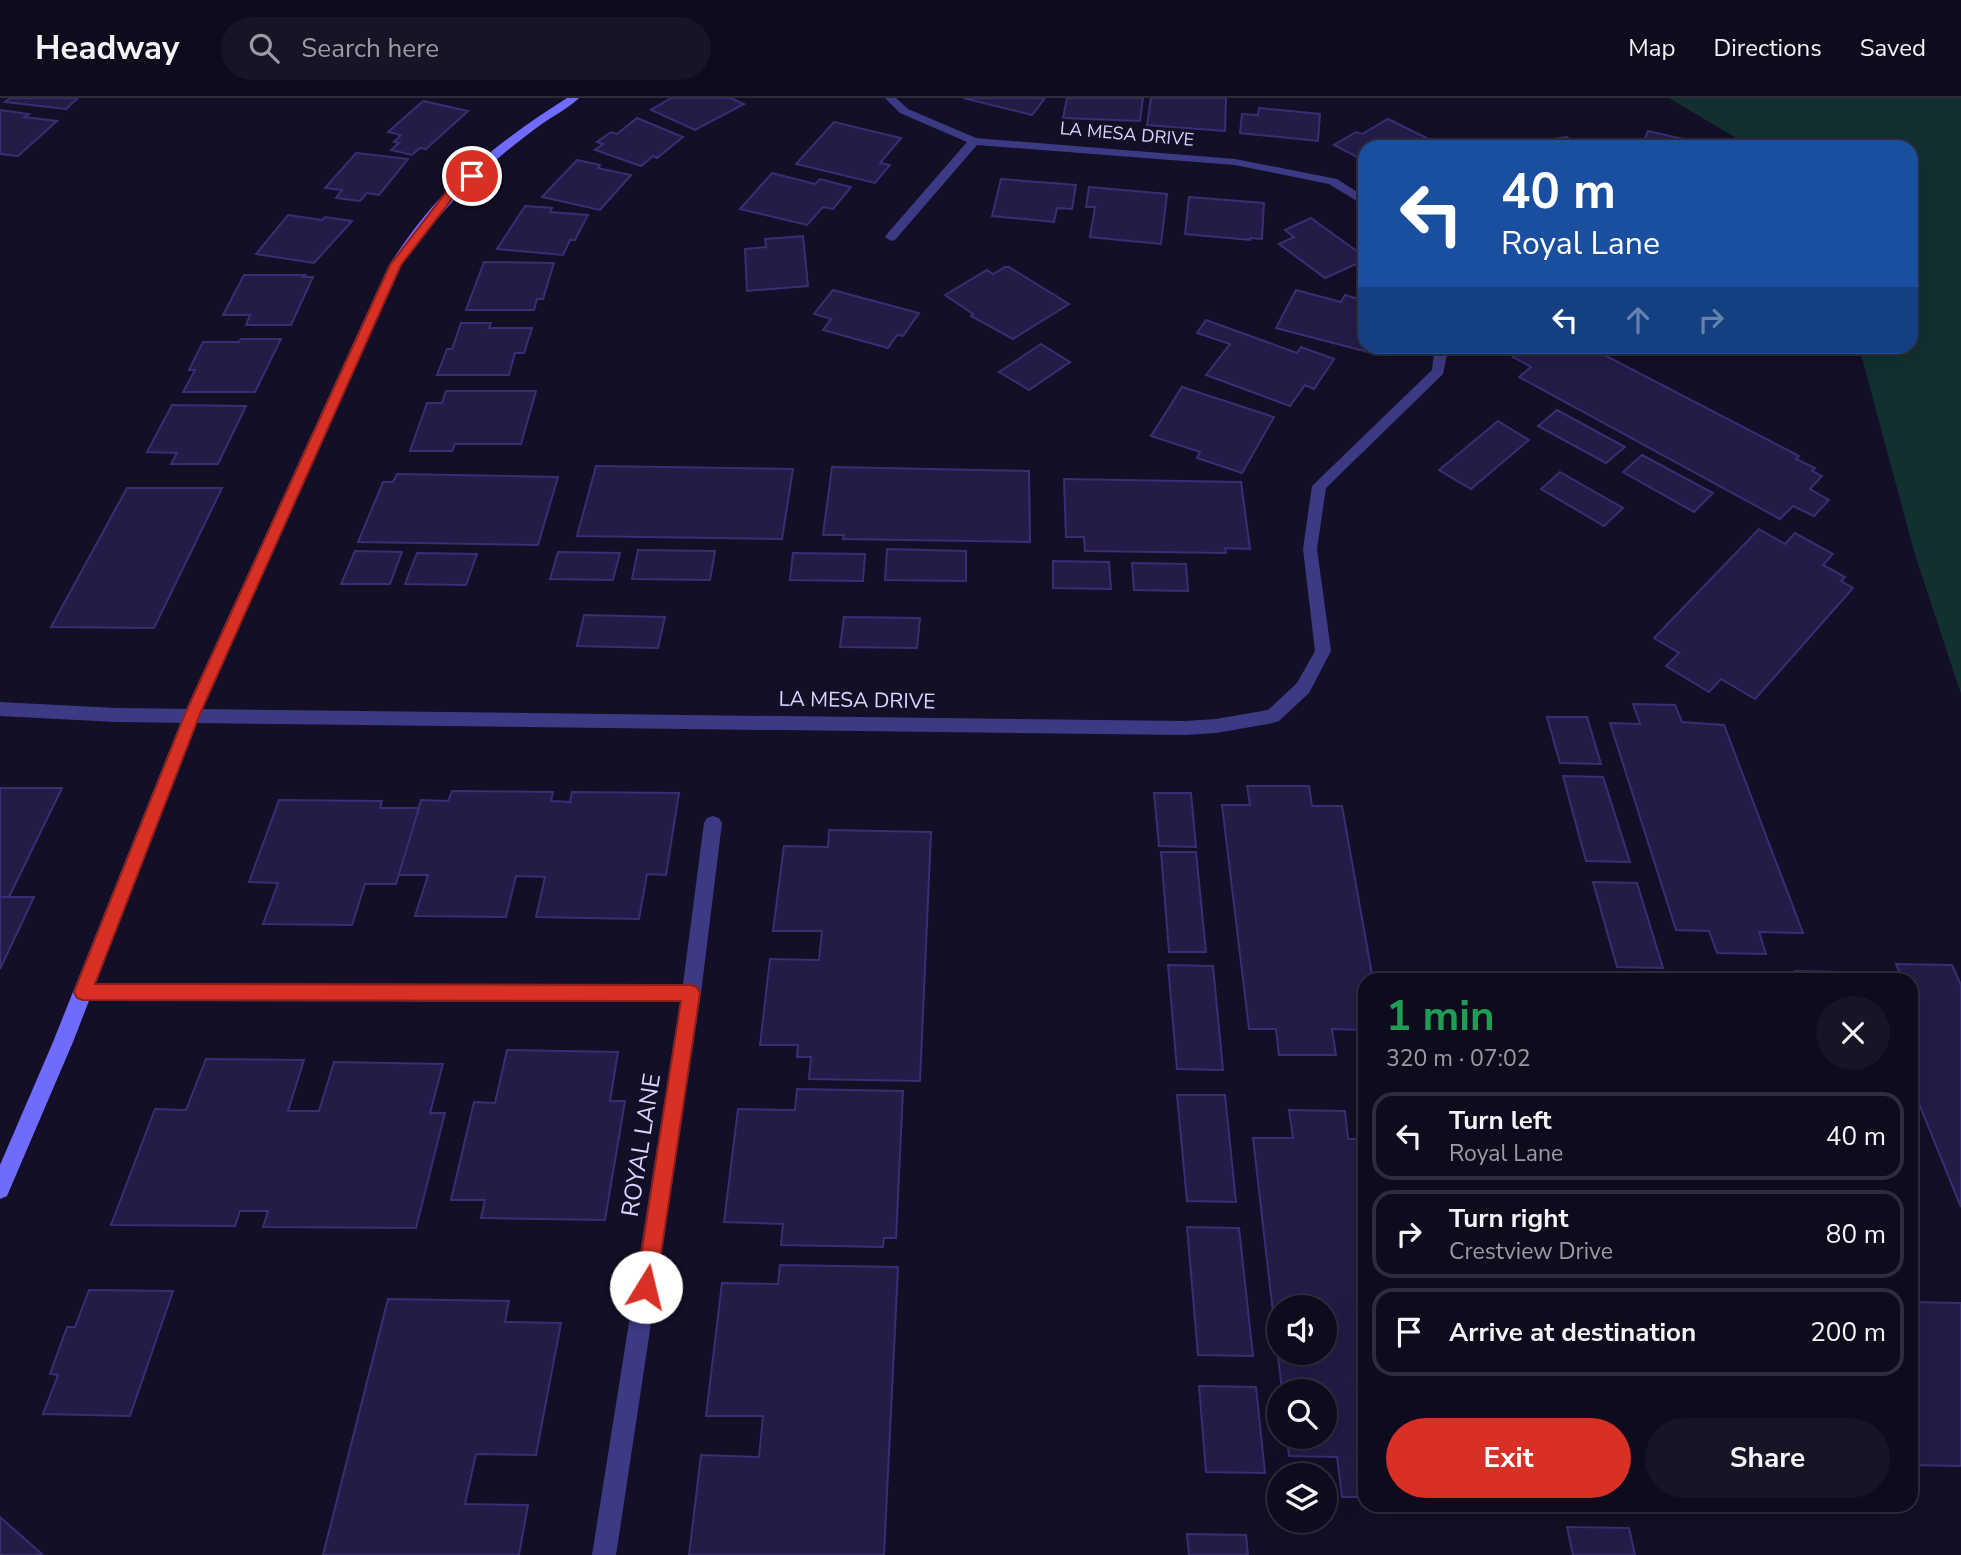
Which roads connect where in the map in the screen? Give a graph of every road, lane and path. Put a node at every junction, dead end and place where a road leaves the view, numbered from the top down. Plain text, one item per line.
1 (574, 98) edge
2 (890, 98) edge
3 (974, 141) junction
4 (1358, 197) edge
5 (891, 237) dead end
6 (1441, 354) edge
7 (0, 709) edge
8 (192, 714) junction
9 (713, 823) dead end
10 (83, 992) junction
11 (691, 993) junction
12 (0, 1189) edge
13 (604, 1555) edge

1 - 8 main road
2 - 3 street, LA MESA DRIVE
3 - 4 street, LA MESA DRIVE
3 - 5 street
6 - 8 street, LA MESA DRIVE
7 - 8 street, LA MESA DRIVE
8 - 10 main road
9 - 11 street, ROYAL LANE
10 - 11 street
10 - 12 main road
11 - 13 street, ROYAL LANE

